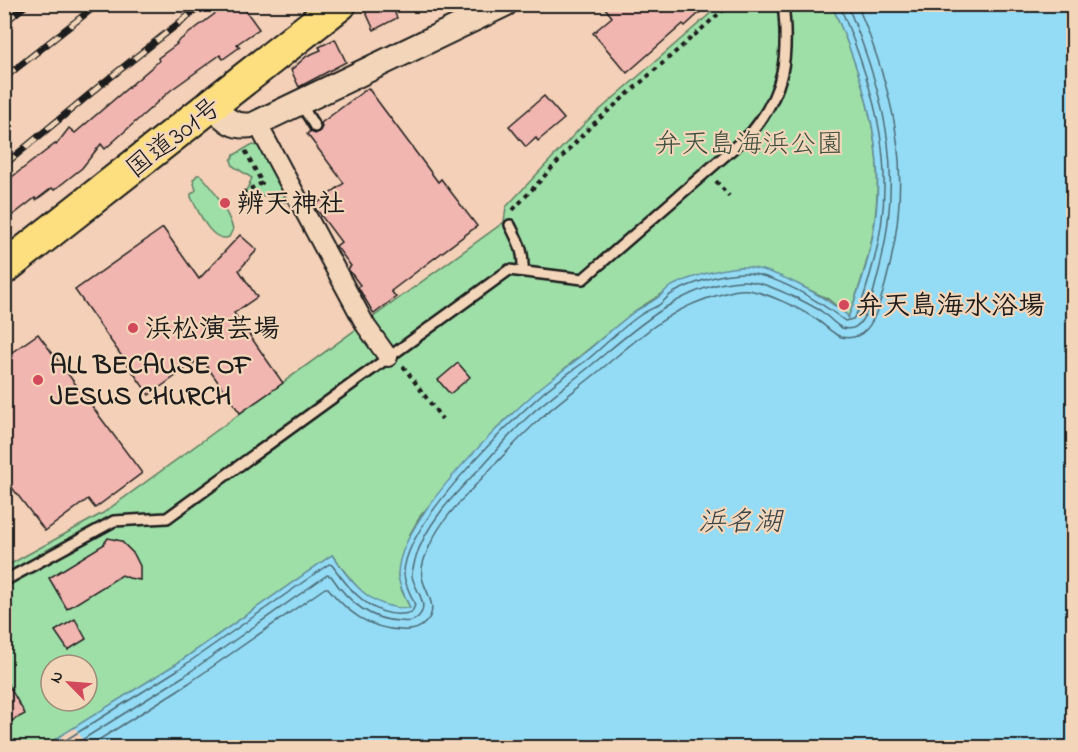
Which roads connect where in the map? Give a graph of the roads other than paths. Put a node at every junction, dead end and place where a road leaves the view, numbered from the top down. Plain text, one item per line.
1 (340, 4) edge
2 (505, 4) edge
3 (783, 4) edge
4 (300, 102) junction
5 (213, 106) junction
6 (257, 123) junction
7 (315, 127) dead end
8 (510, 225) road end
9 (4, 268) edge
10 (523, 271) junction
11 (391, 355) junction
12 (4, 581) edge

1 - 5 highway, 国道301号
2 - 4 street
3 - 10 lane
4 - 6 street
4 - 7 lane
5 - 6 street
5 - 9 highway, 国道301号
6 - 11 street
8 - 10 lane
10 - 11 lane
11 - 12 lane

